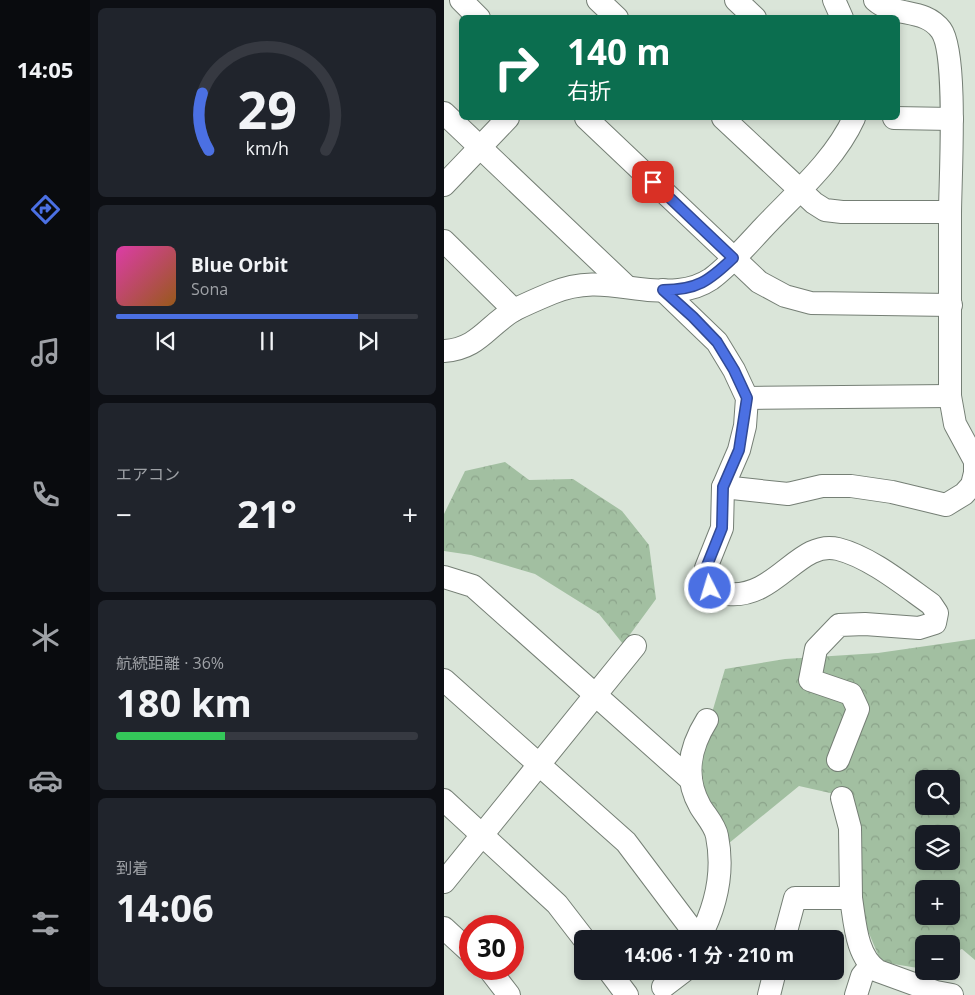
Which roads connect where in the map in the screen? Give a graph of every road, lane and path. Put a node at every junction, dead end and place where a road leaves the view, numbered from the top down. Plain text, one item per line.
1 (461, 0) edge
2 (736, 0) edge
3 (834, 0) edge
4 (874, 0) edge
5 (476, 15) edge
6 (752, 15) edge
7 (841, 15) edge
8 (444, 113) edge
9 (900, 118) edge
10 (506, 120) edge
11 (588, 120) edge
12 (724, 120) edge
13 (853, 120) edge
14 (952, 120) junction
15 (480, 148) junction
16 (444, 185) edge
17 (799, 190) junction
18 (950, 212) junction
19 (444, 241) edge
20 (733, 258) junction
21 (626, 286) junction
22 (663, 290) junction
23 (951, 305) junction
24 (514, 310) junction
25 (444, 351) edge
26 (950, 396) junction
27 (747, 398) junction
28 (723, 487) junction
29 (444, 577) edge
30 (635, 646) dead end
31 (444, 680) edge
32 (595, 695) junction
33 (707, 720) dead end
34 (838, 760) dead end
35 (539, 764) junction
36 (691, 780) junction
37 (842, 798) dead end
38 (444, 800) edge
39 (482, 835) junction
40 (444, 882) edge
41 (851, 898) junction
42 (444, 928) edge
43 (577, 930) edge
44 (786, 930) edge
45 (459, 942) edge
46 (870, 966) junction
47 (497, 980) edge
48 (616, 980) edge
49 (773, 980) edge
50 (947, 994) edge
51 (509, 995) edge
52 (627, 995) edge
53 (769, 995) edge
54 (856, 995) edge

1 - 5 street
2 - 6 street
3 - 7 street
4 - 14 street
8 - 15 street
9 - 14 street
10 - 15 street
11 - 20 street
12 - 17 street
13 - 17 street
14 - 18 street
15 - 16 street
15 - 21 street
17 - 18 street
17 - 20 street
18 - 23 street
19 - 24 street
20 - 22 street
20 - 23 street
21 - 22 street
21 - 24 street
22 - 27 street
23 - 26 street
24 - 25 street
26 - 27 street
26 - 28 street
27 - 28 street
28 - 34 street
29 - 32 street
30 - 32 street
31 - 35 street
32 - 35 street
32 - 36 street
33 - 36 street
35 - 36 street
35 - 39 street
37 - 41 street
38 - 39 street
39 - 40 street
39 - 43 street
41 - 44 street
41 - 46 street
42 - 45 street
46 - 50 street
46 - 54 street
47 - 51 street
48 - 52 street
49 - 53 street

